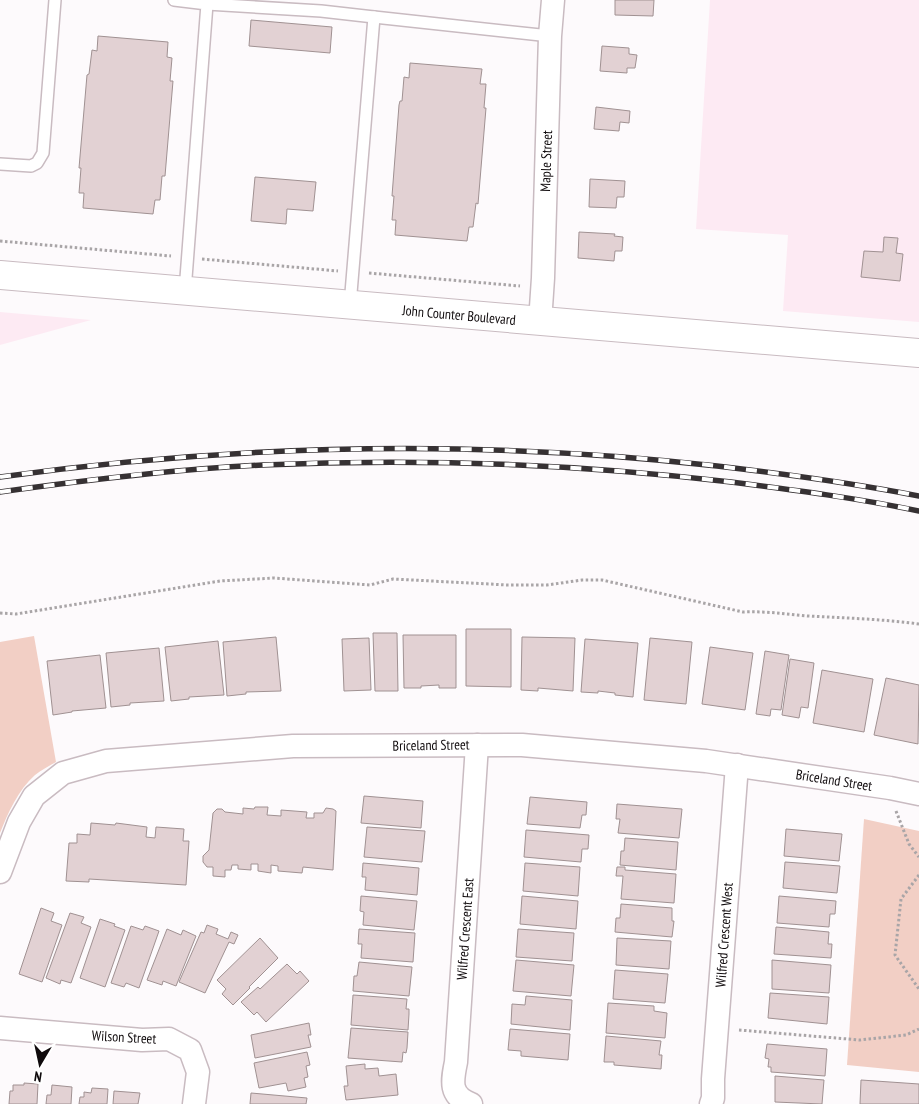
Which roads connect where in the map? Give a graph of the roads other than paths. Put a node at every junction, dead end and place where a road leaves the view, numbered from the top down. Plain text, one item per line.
1 (55, 0) edge
2 (174, 0) edge
3 (553, 0) edge
4 (207, 4) junction
5 (374, 17) junction
6 (550, 36) junction
7 (0, 164) edge
8 (0, 275) edge
9 (186, 291) junction
10 (350, 305) junction
11 (540, 322) junction
12 (919, 353) edge
13 (477, 745) junction
14 (737, 765) junction
15 (919, 794) edge
16 (0, 872) edge
17 (0, 1028) edge
18 (194, 1104) edge
19 (471, 1104) edge
20 (711, 1104) edge

1 - 7 lane
2 - 4 lane
3 - 6 street, Maple Street
4 - 5 lane
4 - 9 lane
5 - 6 lane
5 - 10 lane
6 - 11 street, Maple Street
8 - 9 main road, John Counter Boulevard
9 - 10 main road, John Counter Boulevard
10 - 11 main road, John Counter Boulevard
11 - 12 main road, John Counter Boulevard
13 - 14 street, Briceland Street
13 - 16 street, Briceland Street
13 - 19 street, Wilfred Crescent East
14 - 15 street, Briceland Street
14 - 20 street, Wilfred Crescent West
17 - 18 street, Wilson Street

